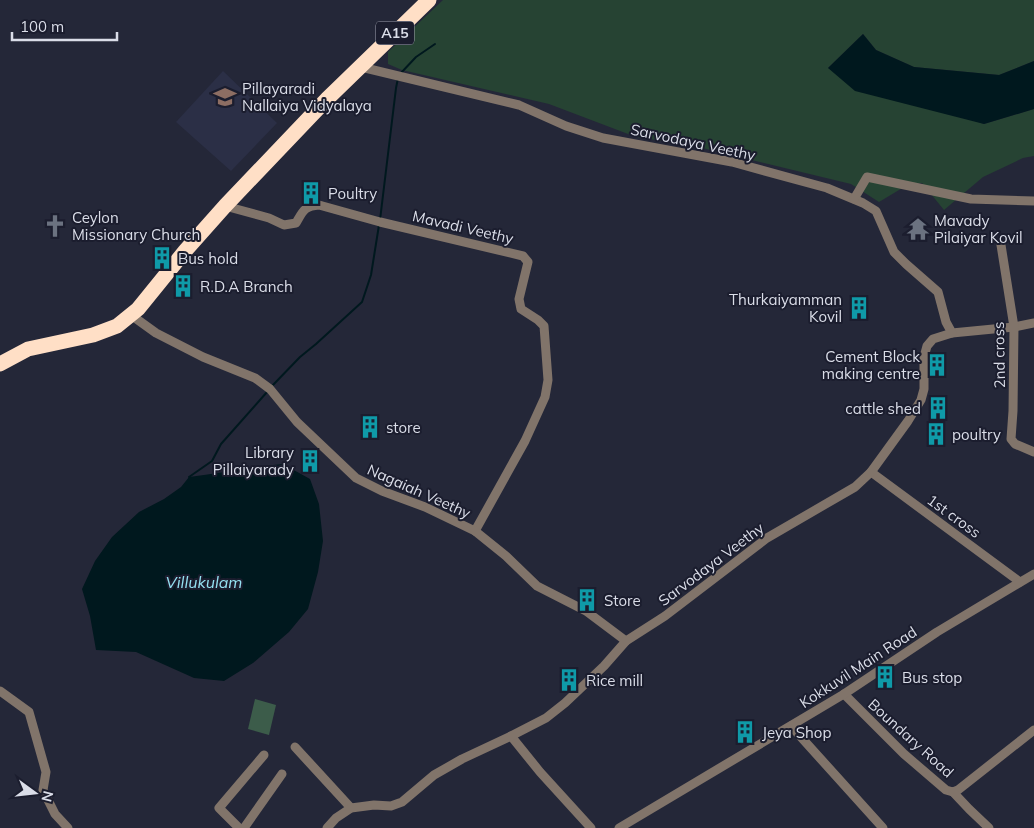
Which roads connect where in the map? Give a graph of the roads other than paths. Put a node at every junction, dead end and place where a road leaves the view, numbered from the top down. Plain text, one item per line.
1 (429, 0) edge
2 (361, 67) junction
3 (854, 199) junction
4 (1034, 201) edge
5 (225, 206) junction
6 (1001, 245) dead end
7 (131, 315) junction
8 (1034, 323) edge
9 (1014, 327) junction
10 (952, 333) junction
11 (0, 364) edge
12 (1034, 452) edge
13 (872, 472) junction
14 (475, 531) junction
15 (1034, 574) edge
16 (1020, 582) junction
17 (626, 641) junction
18 (0, 691) edge
19 (844, 694) junction
20 (791, 726) junction
21 (1034, 730) edge
22 (511, 736) junction
23 (295, 747) dead end
24 (264, 755) dead end
25 (282, 774) dead end
26 (953, 792) junction
27 (352, 808) junction
28 (68, 828) edge
29 (239, 828) edge
30 (244, 828) edge
31 (327, 828) edge
32 (591, 828) edge
33 (619, 828) edge
34 (883, 828) edge
35 (989, 828) edge

1 - 2 highway, A15
2 - 3 street, Sarvodaya Veethy
2 - 5 highway, A15
3 - 4 street
3 - 10 street, Sarvodaya Veethy
5 - 7 highway, A15
5 - 14 street, Mavadi Veethy
6 - 9 street, 2nd cross
7 - 11 highway, A15
7 - 14 street, Nagaiah Veethy
8 - 9 street, Sarvodaya Veethy
9 - 10 street, Sarvodaya Veethy
9 - 12 street, 2nd cross
10 - 13 street, Sarvodaya Veethy
13 - 16 street, 1st cross
13 - 17 street, Sarvodaya Veethy
14 - 17 street, Nagaiah Veethy
15 - 16 street, Kokkuvil Main Road
16 - 19 street, Kokkuvil Main Road
17 - 22 street, Sarvodaya Veethy
18 - 28 street
19 - 20 street, Kokkuvil Main Road
19 - 26 street, Boundary Road
20 - 33 street, Kokkuvil Main Road
20 - 34 street
21 - 26 street, Boundary Road
22 - 27 street, Sarvodaya Veethy
22 - 32 street
23 - 27 street
24 - 29 street
25 - 30 street
26 - 35 street
27 - 31 street, Sarvodaya Veethy

